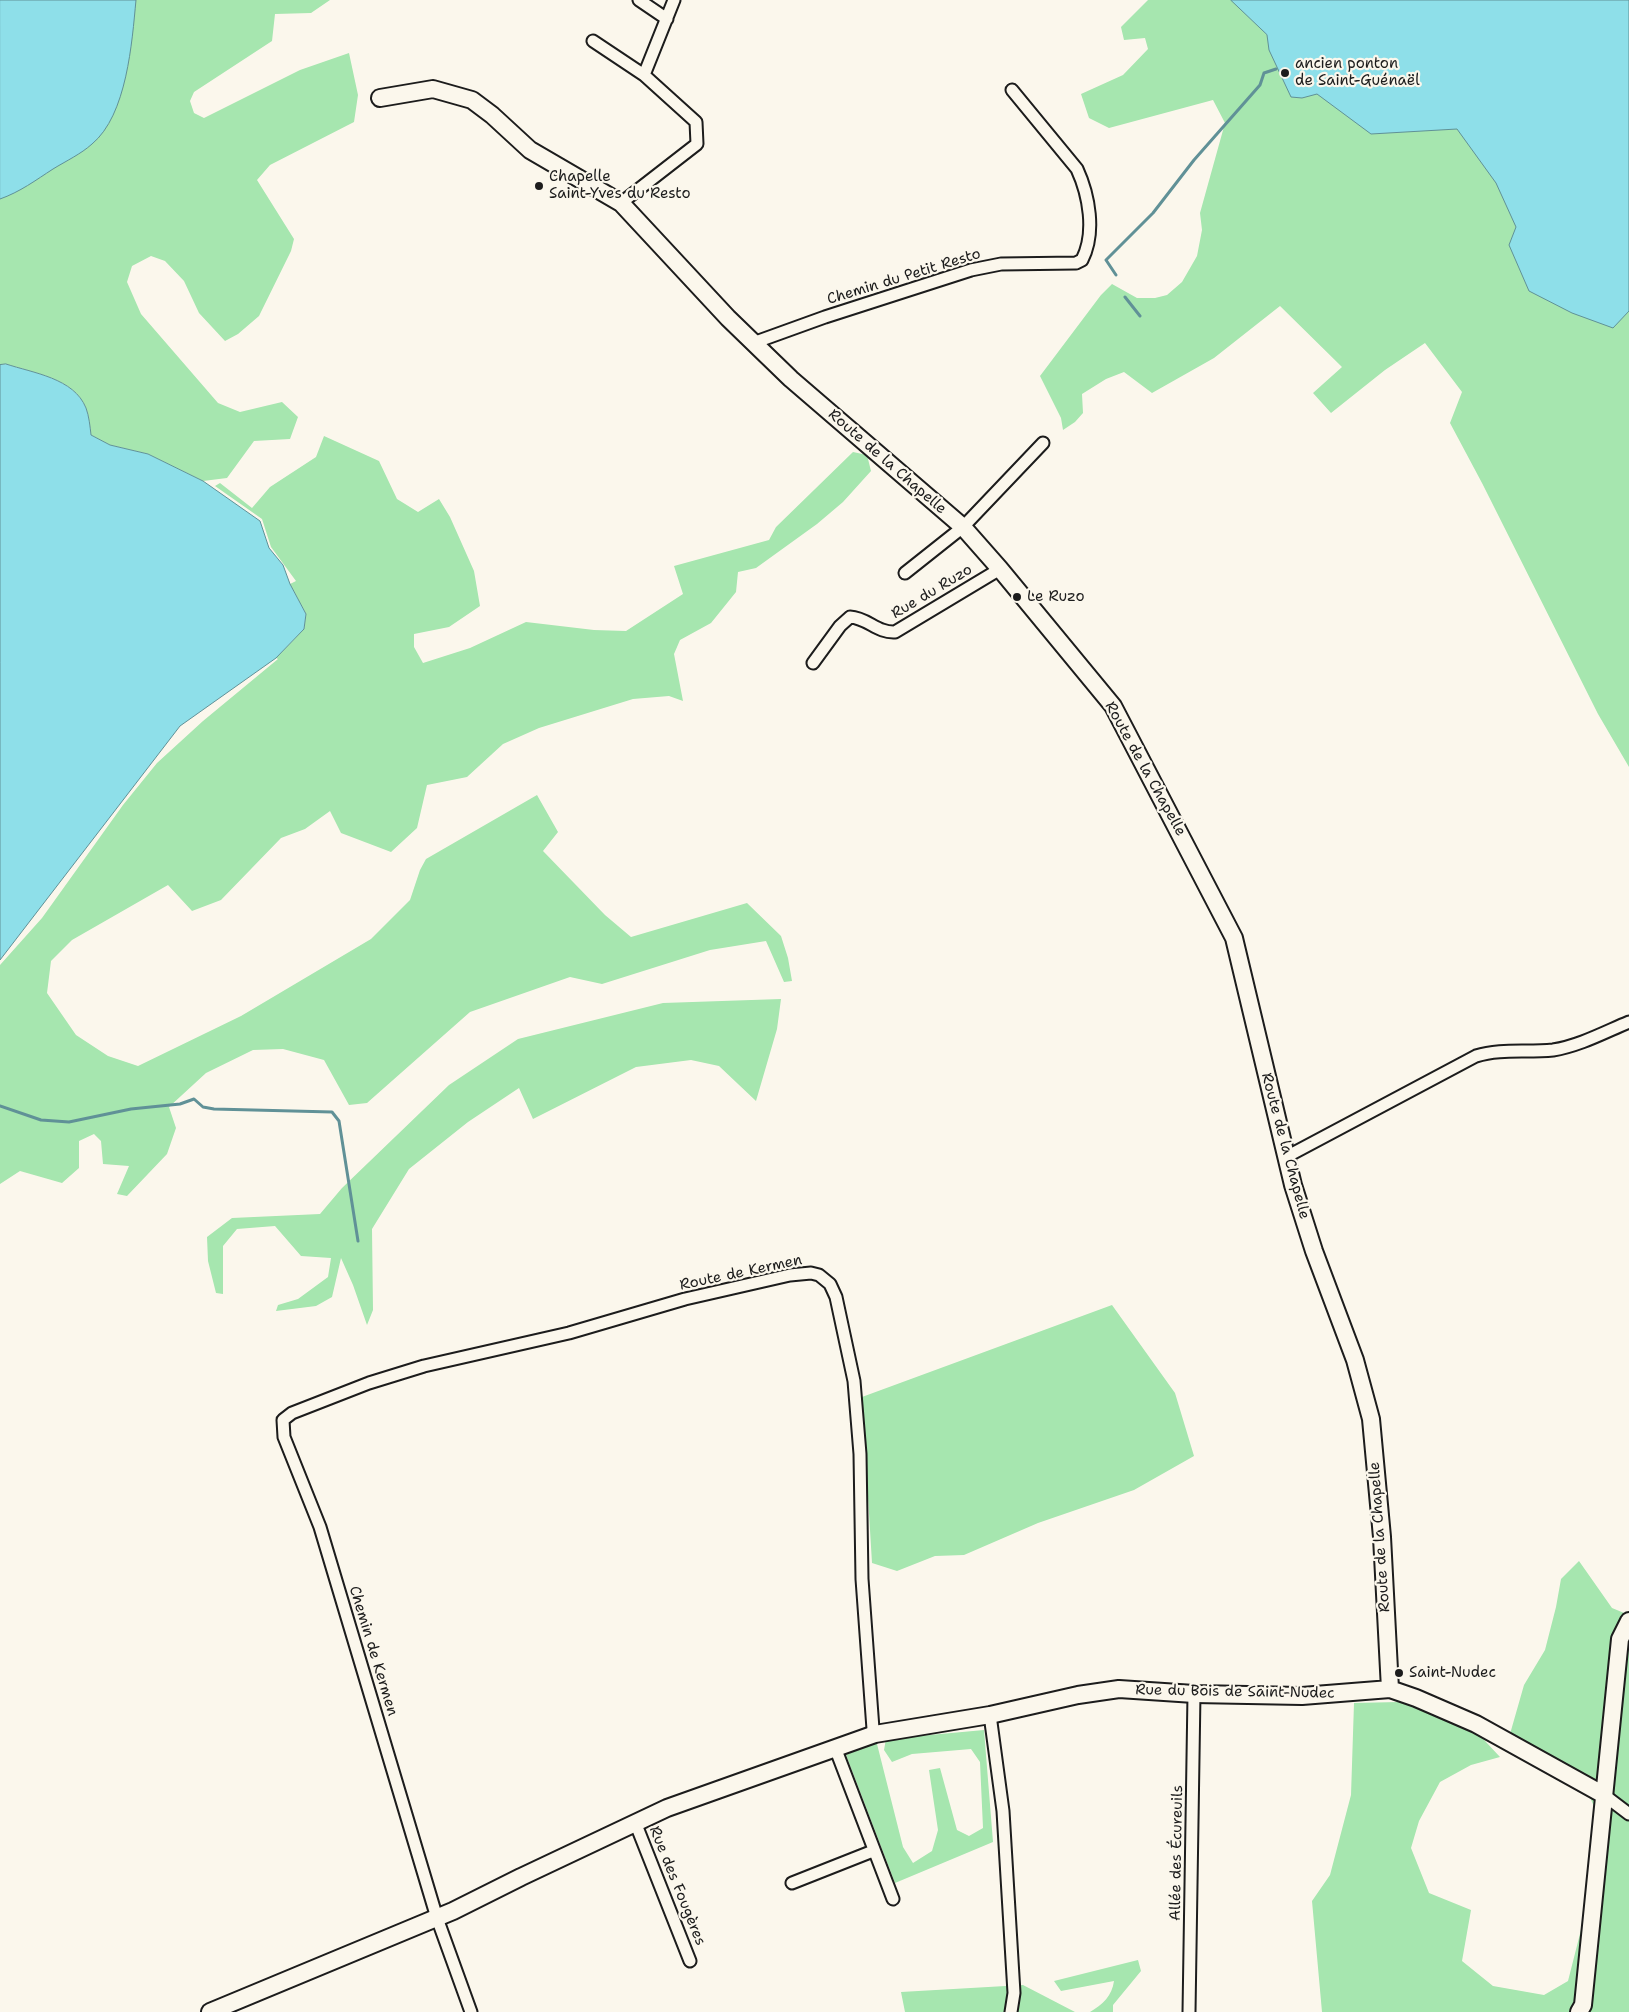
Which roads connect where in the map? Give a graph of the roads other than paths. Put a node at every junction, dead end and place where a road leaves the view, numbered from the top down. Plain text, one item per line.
1 (639, 0) edge
2 (674, 0) edge
3 (666, 19) junction
4 (593, 41) dead end
5 (644, 76) junction
6 (1012, 90) dead end
7 (380, 98) dead end
8 (621, 203) junction
9 (753, 343) junction
10 (1043, 443) dead end
11 (963, 527) junction
12 (1000, 569) junction
13 (905, 573) dead end
14 (814, 663) dead end
15 (1629, 1022) edge
16 (1286, 1157) junction
17 (306, 1407) joint
18 (1629, 1621) edge
19 (1390, 1689) junction
20 (1194, 1694) junction
21 (990, 1715) junction
22 (875, 1734) junction
23 (836, 1750) junction
24 (1604, 1795) junction
25 (1629, 1814) edge
26 (635, 1822) junction
27 (873, 1851) junction
28 (792, 1883) dead end
29 (893, 1899) dead end
30 (437, 1918) junction
31 (690, 1960) dead end
32 (210, 2012) edge
33 (471, 2012) edge
34 (1011, 2012) edge
35 (1189, 2012) edge
36 (1580, 2012) edge

1 - 3 street
2 - 3 street
3 - 5 street
4 - 5 street
5 - 8 street
6 - 9 street, Chemin du Petit Resto
7 - 8 street, Route de la Chapelle
8 - 9 street, Route de la Chapelle
9 - 11 street, Route de la Chapelle
10 - 11 street
11 - 12 street, Route de la Chapelle
11 - 13 street
12 - 14 street, Rue du Ruzo
12 - 16 street, Route de la Chapelle
15 - 16 street
16 - 19 street, Route de la Chapelle
17 - 22 street, Route de Kermen
17 - 30 street, Chemin de Kermen
18 - 24 street
19 - 20 street, Rue du Bois de Saint-Nudec
19 - 24 street, Rue du Bois de Saint-Nudec
20 - 21 street, Rue du Bois de Saint-Nudec
20 - 35 street, Allée des Écureuils
21 - 22 street, Rue du Bois de Saint-Nudec
21 - 34 street
22 - 23 street, Rue du Bois de Saint-Nudec
23 - 26 street, Rue du Bois de Saint-Nudec
23 - 27 street
24 - 25 street
24 - 36 street
26 - 30 street, Rue du Bois de Saint-Nudec
26 - 31 street, Rue des Fougères
27 - 28 street
27 - 29 street
30 - 32 street, Rue du Bois de Saint-Nudec
30 - 33 street

